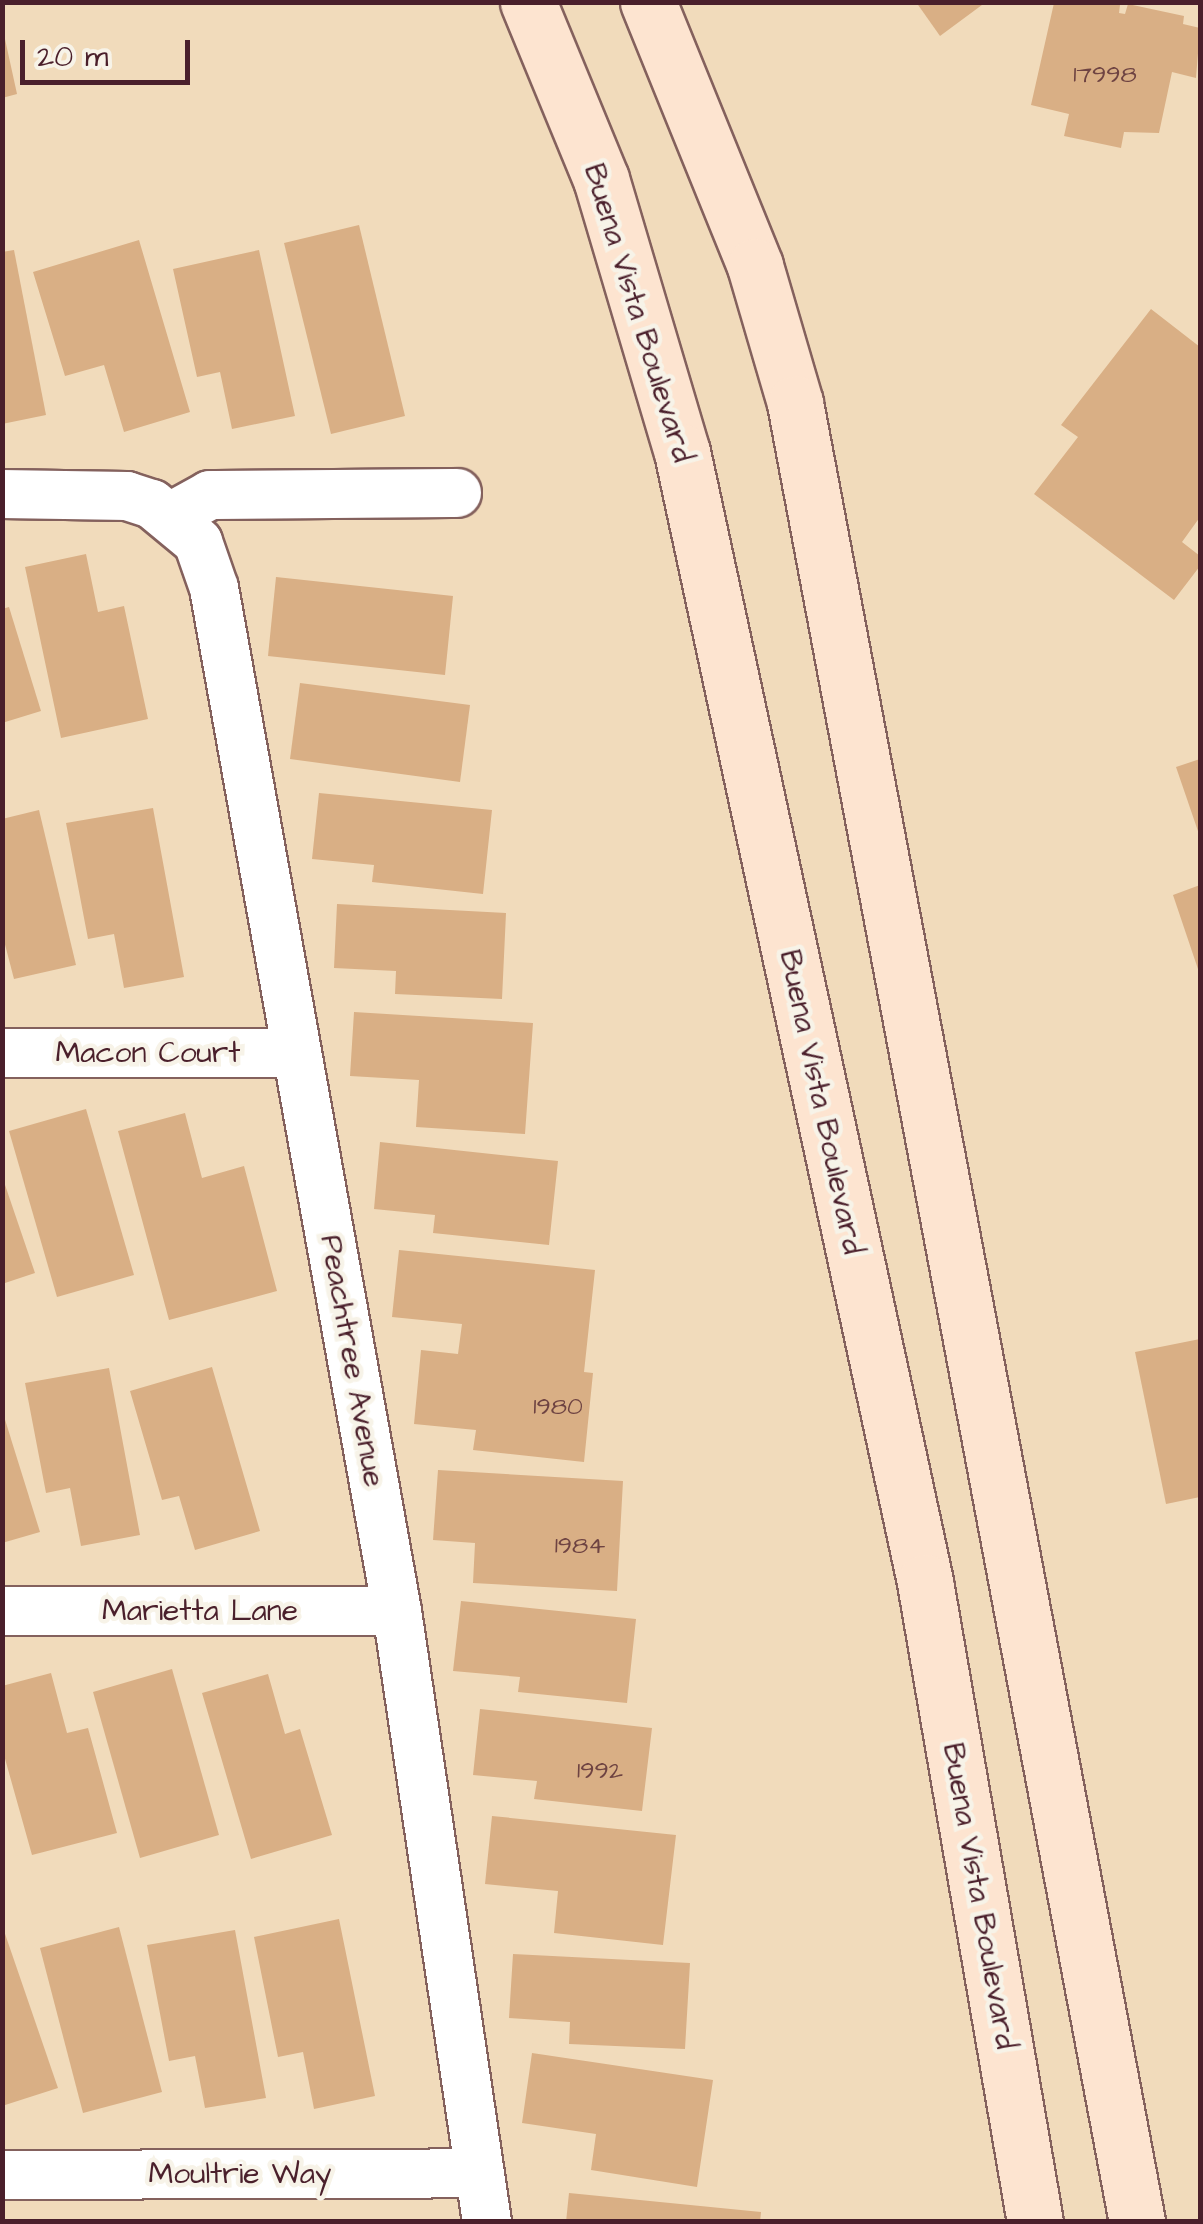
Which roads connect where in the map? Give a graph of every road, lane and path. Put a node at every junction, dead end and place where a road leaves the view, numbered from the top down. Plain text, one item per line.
1 (528, 2) edge
2 (648, 2) edge
3 (457, 493) dead end
4 (2, 494) edge
5 (172, 516) junction
6 (294, 1053) junction
7 (2, 1054) edge
8 (2, 1611) edge
9 (397, 1611) junction
10 (478, 2173) junction
11 (2, 2175) edge
12 (486, 2222) edge
13 (1035, 2222) edge
14 (1136, 2222) edge

1 - 13 main road, Buena Vista Boulevard
2 - 14 main road
3 - 5 street
4 - 5 street, Peachtree Avenue
5 - 6 street, Peachtree Avenue
6 - 7 street, Macon Court
6 - 9 street, Peachtree Avenue
8 - 9 street, Marietta Lane
9 - 10 street, Peachtree Avenue
10 - 11 street, Moultrie Way
10 - 12 street, Peachtree Avenue

